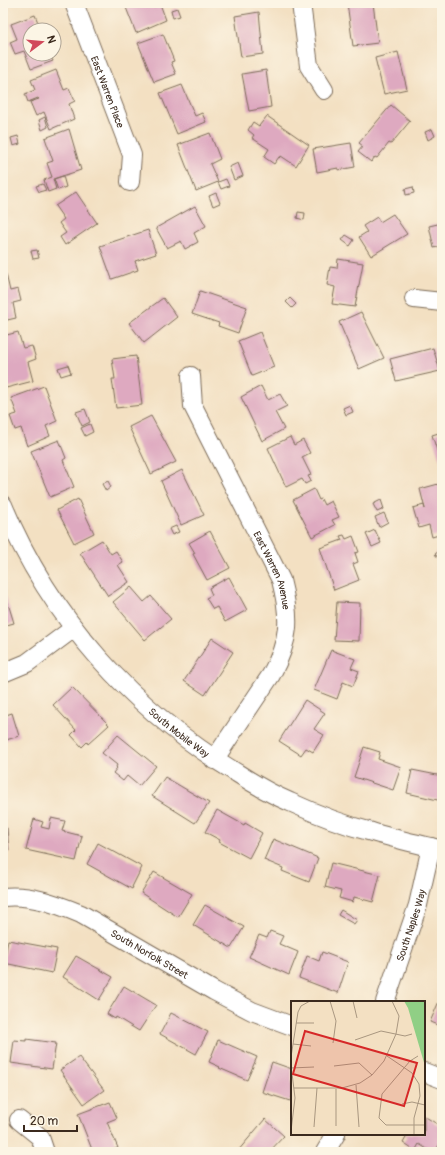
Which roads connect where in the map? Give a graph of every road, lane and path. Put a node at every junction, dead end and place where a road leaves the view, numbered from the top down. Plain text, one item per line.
1 (74, 3) edge
2 (301, 3) edge
3 (324, 90) dead end
4 (130, 182) dead end
5 (414, 299) dead end
6 (442, 302) edge
7 (191, 376) dead end
8 (3, 505) edge
9 (74, 628) junction
10 (3, 672) edge
11 (214, 760) junction
12 (437, 848) edge
13 (3, 897) edge
14 (385, 1001) edge
15 (291, 1026) edge
16 (425, 1072) edge
17 (442, 1079) edge
18 (19, 1120) dead end
19 (335, 1135) edge
20 (45, 1152) edge
21 (325, 1152) edge

1 - 4 street, East Warren Place
2 - 3 street
5 - 6 street
7 - 11 street, East Warren Avenue
8 - 9 street, South Mobile Way
9 - 10 street
9 - 11 street, South Mobile Way
11 - 12 street, South Mobile Way
12 - 14 street, South Naples Way
13 - 15 street, South Norfolk Street
16 - 17 street
18 - 20 street
19 - 21 street

